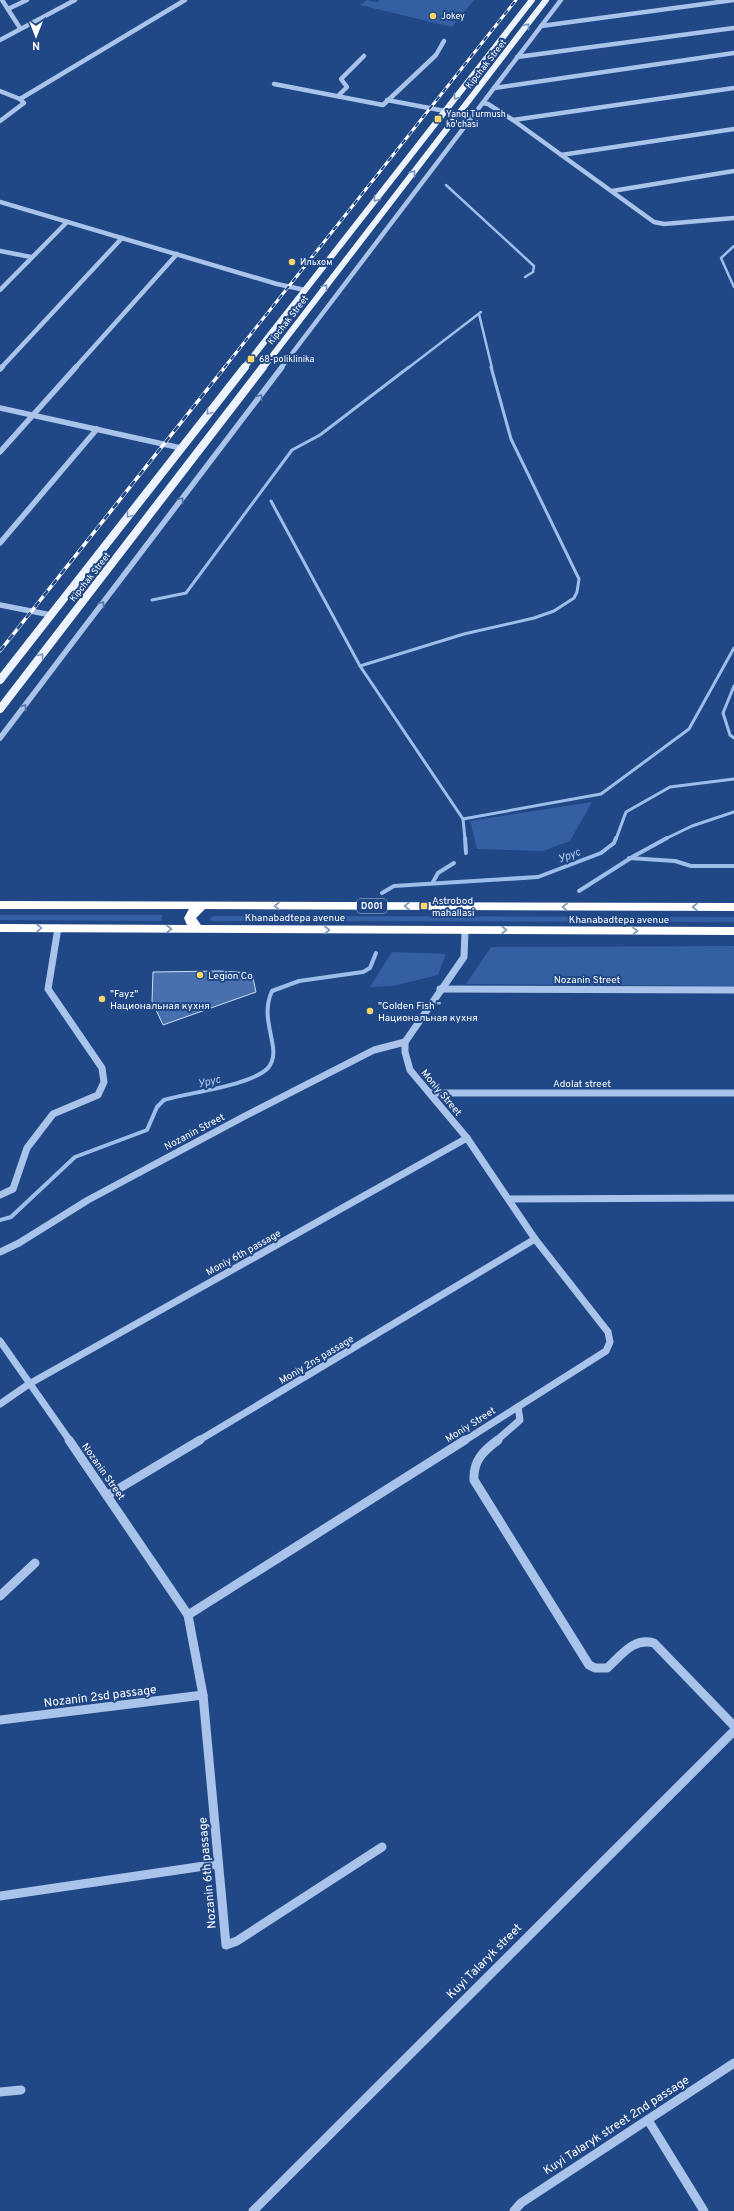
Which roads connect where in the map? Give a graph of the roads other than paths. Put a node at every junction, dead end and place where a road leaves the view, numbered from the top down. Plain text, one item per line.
1 (2, 0) edge
2 (27, 0) edge
3 (75, 0) edge
4 (185, 0) edge
5 (532, 0) edge
6 (546, 0) edge
7 (561, 0) edge
8 (734, 0) edge
9 (8, 9) junction
10 (541, 26) junction
11 (20, 28) junction
12 (734, 28) edge
13 (0, 40) edge
14 (444, 41) dead end
15 (734, 53) edge
16 (364, 56) dead end
17 (517, 57) junction
18 (274, 84) dead end
19 (494, 88) junction
20 (734, 88) edge
21 (0, 91) edge
22 (338, 96) junction
23 (20, 99) junction
24 (387, 100) junction
25 (483, 103) junction
26 (445, 111) junction
27 (513, 120) junction
28 (0, 121) edge
29 (734, 129) edge
30 (561, 155) junction
31 (734, 171) edge
32 (612, 190) junction
33 (0, 202) edge
34 (734, 218) edge
35 (67, 222) junction
36 (122, 238) junction
37 (0, 251) edge
38 (177, 254) junction
39 (32, 257) junction
40 (0, 289) edge
41 (305, 290) junction
42 (0, 369) edge
43 (0, 408) edge
44 (33, 415) junction
45 (97, 429) junction
46 (181, 448) junction
47 (0, 452) edge
48 (0, 543) edge
49 (0, 605) edge
50 (51, 615) junction
51 (42, 627) junction
52 (60, 631) junction
53 (0, 680) edge
54 (0, 709) edge
55 (0, 738) edge
56 (0, 905) edge
57 (202, 906) junction
58 (734, 907) edge
59 (0, 928) edge
60 (58, 928) junction
61 (199, 929) junction
62 (466, 931) junction
63 (734, 931) edge
64 (440, 989) junction
65 (734, 990) edge
66 (406, 1042) junction
67 (430, 1093) junction
68 (734, 1093) edge
69 (466, 1138) junction
70 (0, 1195) edge
71 (509, 1198) junction
72 (734, 1198) edge
73 (535, 1239) junction
74 (0, 1252) edge
75 (0, 1341) edge
76 (29, 1384) junction
77 (0, 1404) edge
78 (518, 1407) junction
79 (108, 1495) junction
80 (35, 1563) dead end
81 (0, 1596) edge
82 (188, 1616) junction
83 (204, 1695) junction
84 (0, 1720) edge
85 (734, 1726) edge
86 (734, 1731) edge
87 (382, 1847) dead end
88 (218, 1864) junction
89 (0, 1896) edge
90 (734, 2063) edge
91 (21, 2090) dead end
92 (0, 2092) edge
93 (648, 2120) junction
94 (253, 2211) edge
95 (514, 2211) edge
96 (704, 2211) edge

1 - 9 street
2 - 9 street
3 - 11 street
4 - 23 street
5 -> 26 main road, Kipchak Street
52 -> 6 main road, Kipchak Street
7 - 10 street
8 - 10 street
9 - 11 street
10 - 17 street
11 - 13 street
12 - 17 street
14 - 24 street
15 - 19 street
16 - 22 street
17 - 19 street
18 - 22 street
19 - 25 street
20 - 27 street
21 - 23 street
22 - 24 street
23 - 28 street
24 - 26 street
25 - 27 street
55 -> 25 street
26 -> 41 main road, Kipchak Street
27 - 30 street
29 - 30 street
30 - 32 street
31 - 32 street
32 - 34 street
33 - 35 street
35 - 36 street
35 - 39 street
36 - 38 street
36 - 42 street
37 - 39 street
38 - 41 street
38 - 44 street
39 - 40 street
41 -> 46 main road, Kipchak Street
43 - 44 street
44 - 45 street
44 - 47 street
45 - 46 street
45 - 48 street
46 -> 50 main road, Kipchak Street
49 - 50 street
50 - 51 main road, Kipchak Street
51 - 52 main road
51 - 53 main road, Kipchak Street
54 -> 52 main road, Kipchak Street
56 - 57 highway, Khanabadtepa avenue / D001
58 -> 57 highway, Khanabadtepa avenue / D001
57 - 61 highway
59 -> 60 highway, Khanabadtepa avenue
60 -> 61 highway, Khanabadtepa avenue
60 - 70 street
61 -> 62 highway, Khanabadtepa avenue
62 -> 63 highway, Khanabadtepa avenue
62 - 64 street
64 - 65 street, Nozanin Street
64 - 66 street
66 - 67 street, Moniy Street
66 - 74 street, Nozanin Street
67 - 68 street, Adolat street
67 - 69 street, Moniy Street
69 - 71 street, Moniy Street
69 - 76 street, Moniy 6th passage
71 - 72 street
71 - 73 street, Moniy Street
73 - 78 street, Moniy Street
73 - 79 street, Moniy 2ns passage
75 - 76 street, Nozanin Street
76 - 77 street, Moniy 6th passage
76 - 79 street, Nozanin Street
78 - 82 street, Moniy Street
78 - 85 street
79 - 82 street, Nozanin Street
80 - 81 street
82 - 83 street, Nozanin 6th passage
83 - 84 street, Nozanin 2sd passage
83 - 88 street, Nozanin 6th passage
86 - 94 street, Kuyi Talaryk street
87 - 88 street, Nozanin 6th passage
88 - 89 street
90 - 93 street, Kuyi Talaryk street 2nd passage
91 - 92 street
93 - 95 street, Kuyi Talaryk street 2nd passage
93 - 96 street

